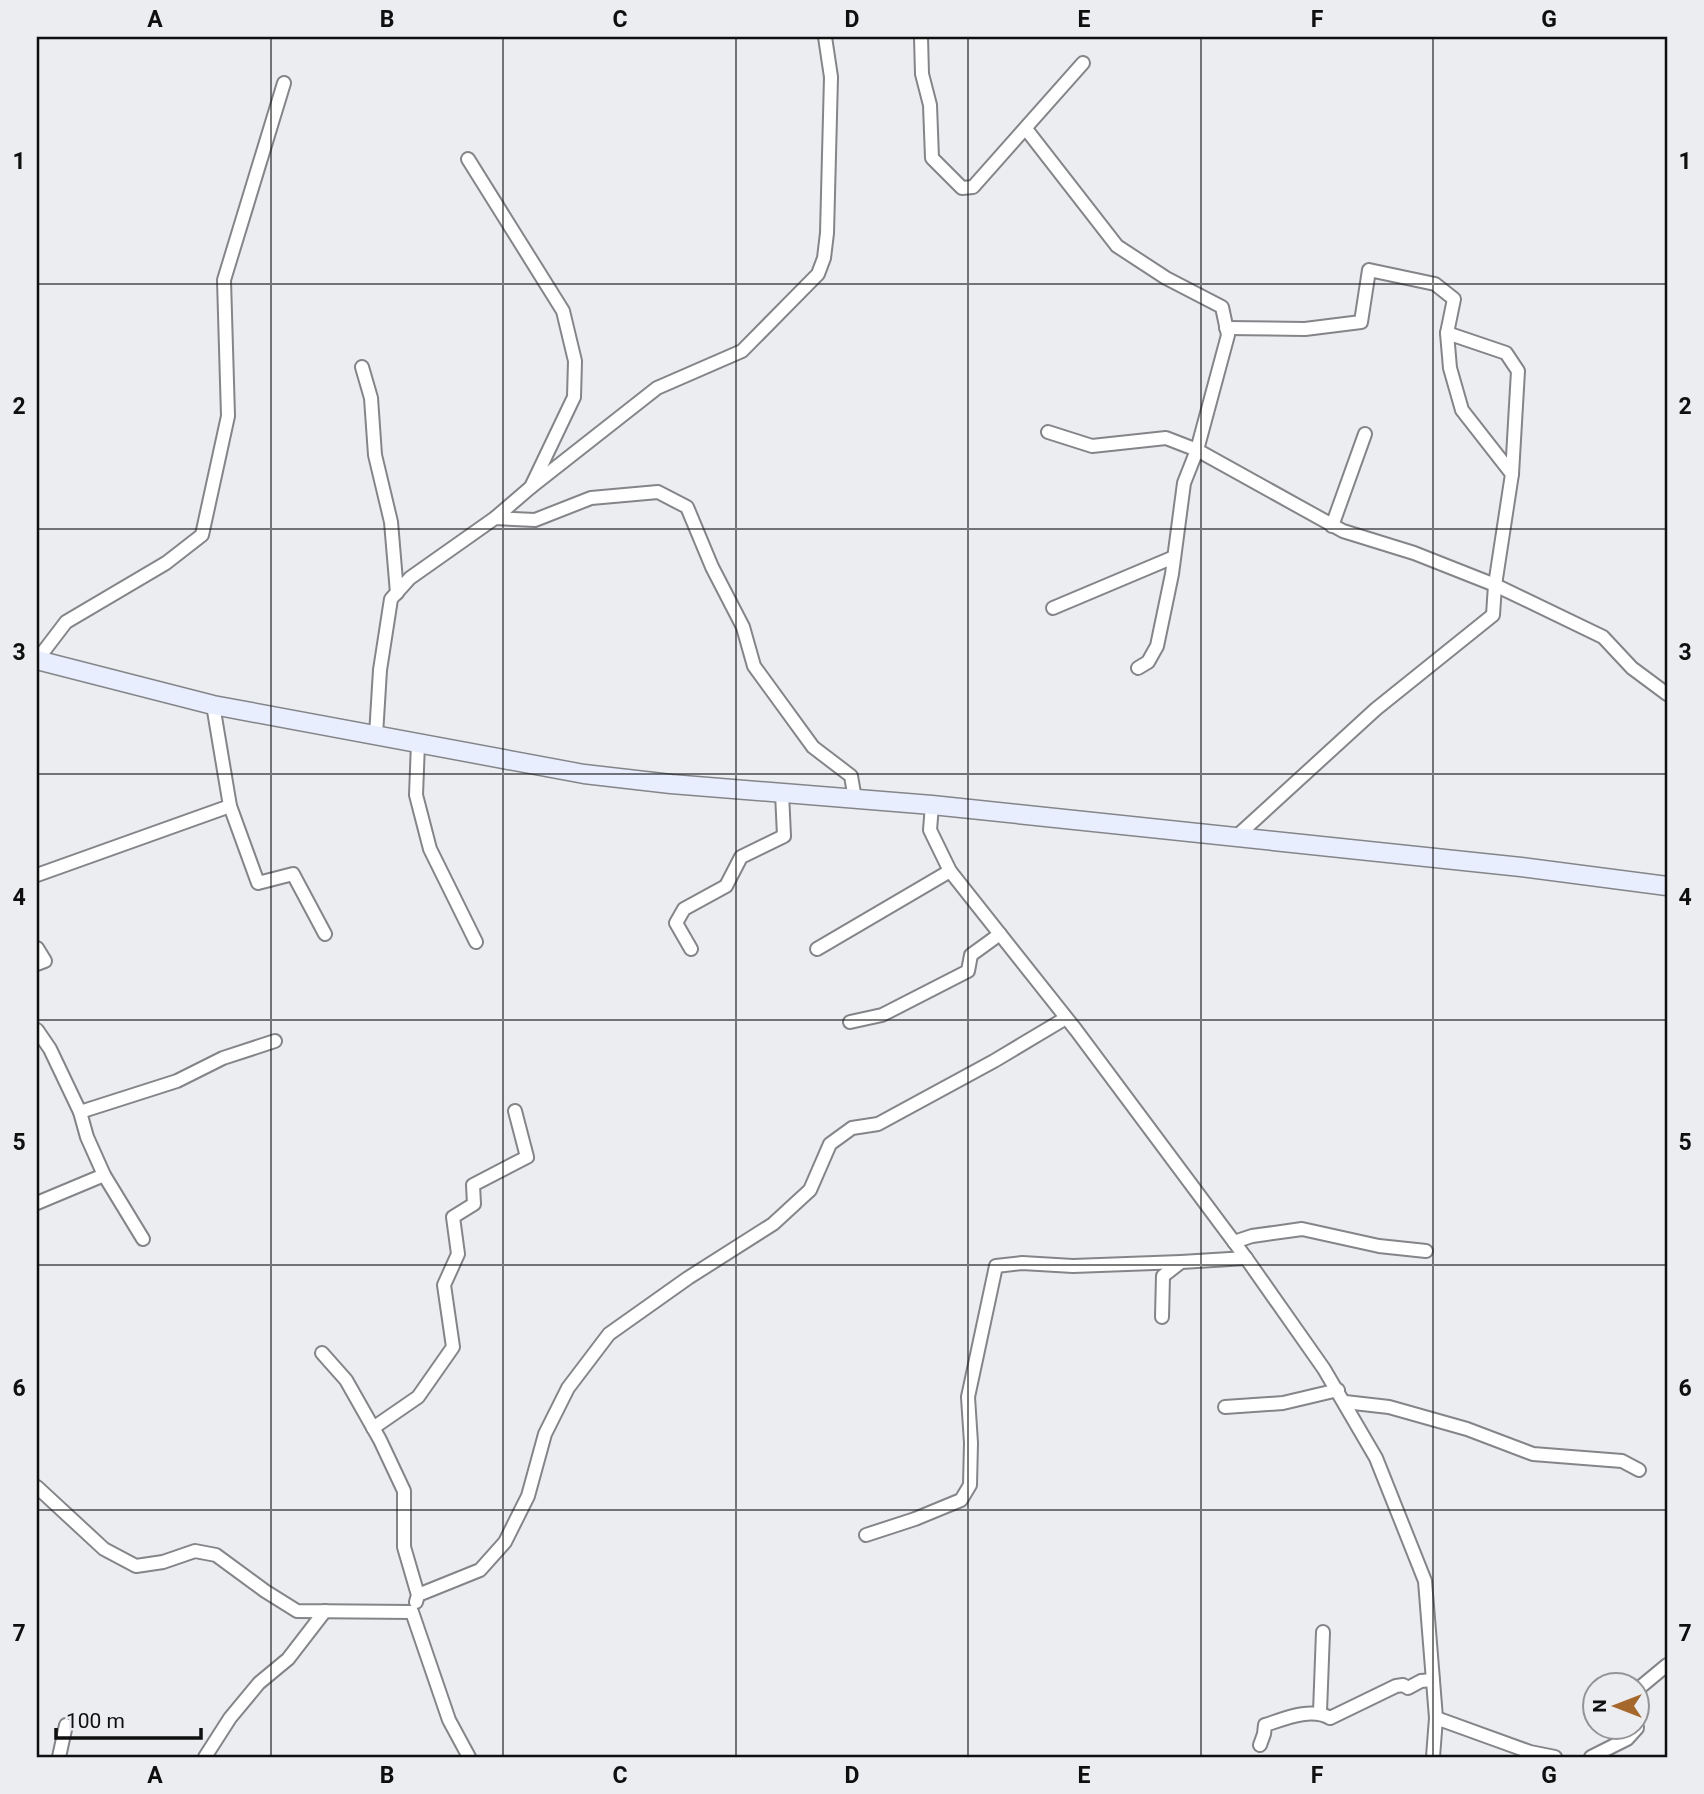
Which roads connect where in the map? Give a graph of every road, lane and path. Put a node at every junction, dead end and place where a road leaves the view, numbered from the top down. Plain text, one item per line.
1 (825, 37) edge
2 (921, 37) edge
3 (1083, 63) dead end
4 (284, 83) dead end
5 (1026, 130) junction
6 (468, 159) dead end
7 (1226, 328) junction
8 (1447, 333) junction
9 (362, 367) dead end
10 (1048, 432) dead end
11 (1365, 434) dead end
12 (1197, 450) junction
13 (1513, 474) junction
14 (531, 487) junction
15 (495, 518) junction
16 (1332, 526) junction
17 (1174, 557) junction
18 (1495, 585) junction
19 (397, 593) junction
20 (1054, 608) dead end
21 (37, 660) edge
22 (1138, 668) dead end
23 (1667, 694) edge
24 (214, 705) junction
25 (376, 735) junction
26 (418, 743) junction
27 (782, 793) junction
28 (855, 799) junction
29 (932, 805) junction
30 (230, 806) junction
31 (1236, 837) junction
32 (950, 871) junction
33 (37, 875) edge
34 (1667, 886) edge
35 (325, 934) dead end
36 (1000, 934) junction
37 (476, 942) dead end
38 (37, 948) edge
39 (691, 949) dead end
40 (817, 949) dead end
41 (37, 964) edge
42 (1066, 1018) junction
43 (850, 1021) dead end
44 (37, 1030) edge
45 (275, 1041) dead end
46 (515, 1111) dead end
47 (80, 1112) junction
48 (104, 1175) junction
49 (37, 1203) edge
50 (143, 1240) dead end
51 (1234, 1242) junction
52 (1426, 1251) dead end
53 (1246, 1258) junction
54 (1181, 1262) junction
55 (1162, 1317) dead end
56 (322, 1353) dead end
57 (1338, 1390) junction
58 (1345, 1402) junction
59 (1225, 1407) dead end
60 (373, 1428) junction
61 (1639, 1470) dead end
62 (37, 1487) edge
63 (866, 1535) dead end
64 (418, 1595) junction
65 (326, 1611) junction
66 (412, 1612) junction
67 (1323, 1632) dead end
68 (1667, 1665) edge
69 (1652, 1677) edge
70 (1433, 1680) junction
71 (1320, 1712) junction
72 (1436, 1718) junction
73 (66, 1725) dead end
74 (1621, 1742) edge
75 (1260, 1745) dead end
76 (59, 1757) edge
77 (205, 1757) edge
78 (469, 1757) edge
79 (1433, 1757) edge
80 (1555, 1757) edge
81 (1591, 1757) edge

1 - 14 street
2 - 5 street
3 - 5 street
4 - 21 street
5 - 7 street
6 - 14 street
7 - 8 street
7 - 12 street
8 - 13 street
8 - 13 street
9 - 19 street
10 - 12 street
11 - 16 street
12 - 16 street
12 - 17 street
13 - 18 street
14 - 15 street
15 - 19 street
15 - 28 street
16 - 18 street
17 - 20 street
17 - 22 street
18 - 23 street
18 - 31 street
19 - 25 street
21 - 24 main road
24 - 25 main road
24 - 30 street
25 - 26 main road
26 - 27 main road
26 - 37 street
27 - 28 main road
27 - 39 street
28 - 29 main road
29 - 31 main road
29 - 32 street
30 - 33 street
30 - 35 street
31 - 34 main road
32 - 36 street
32 - 40 street
36 - 42 street
36 - 43 street
38 - 41 street
42 - 51 street
42 - 64 street
44 - 47 street
45 - 47 street
46 - 60 street
47 - 48 street
48 - 49 street
48 - 50 street
51 - 52 street
51 - 53 street
53 - 54 street
53 - 57 street
54 - 55 street
54 - 63 street
56 - 60 street
57 - 58 street
57 - 59 street
58 - 61 street
58 - 70 street
60 - 64 street
62 - 65 street
64 - 66 street
65 - 66 street
65 - 77 street
66 - 78 street
67 - 71 street
68 - 69 street
70 - 71 street
70 - 72 street
71 - 75 street
72 - 79 street
72 - 80 street
73 - 76 street
74 - 81 street

